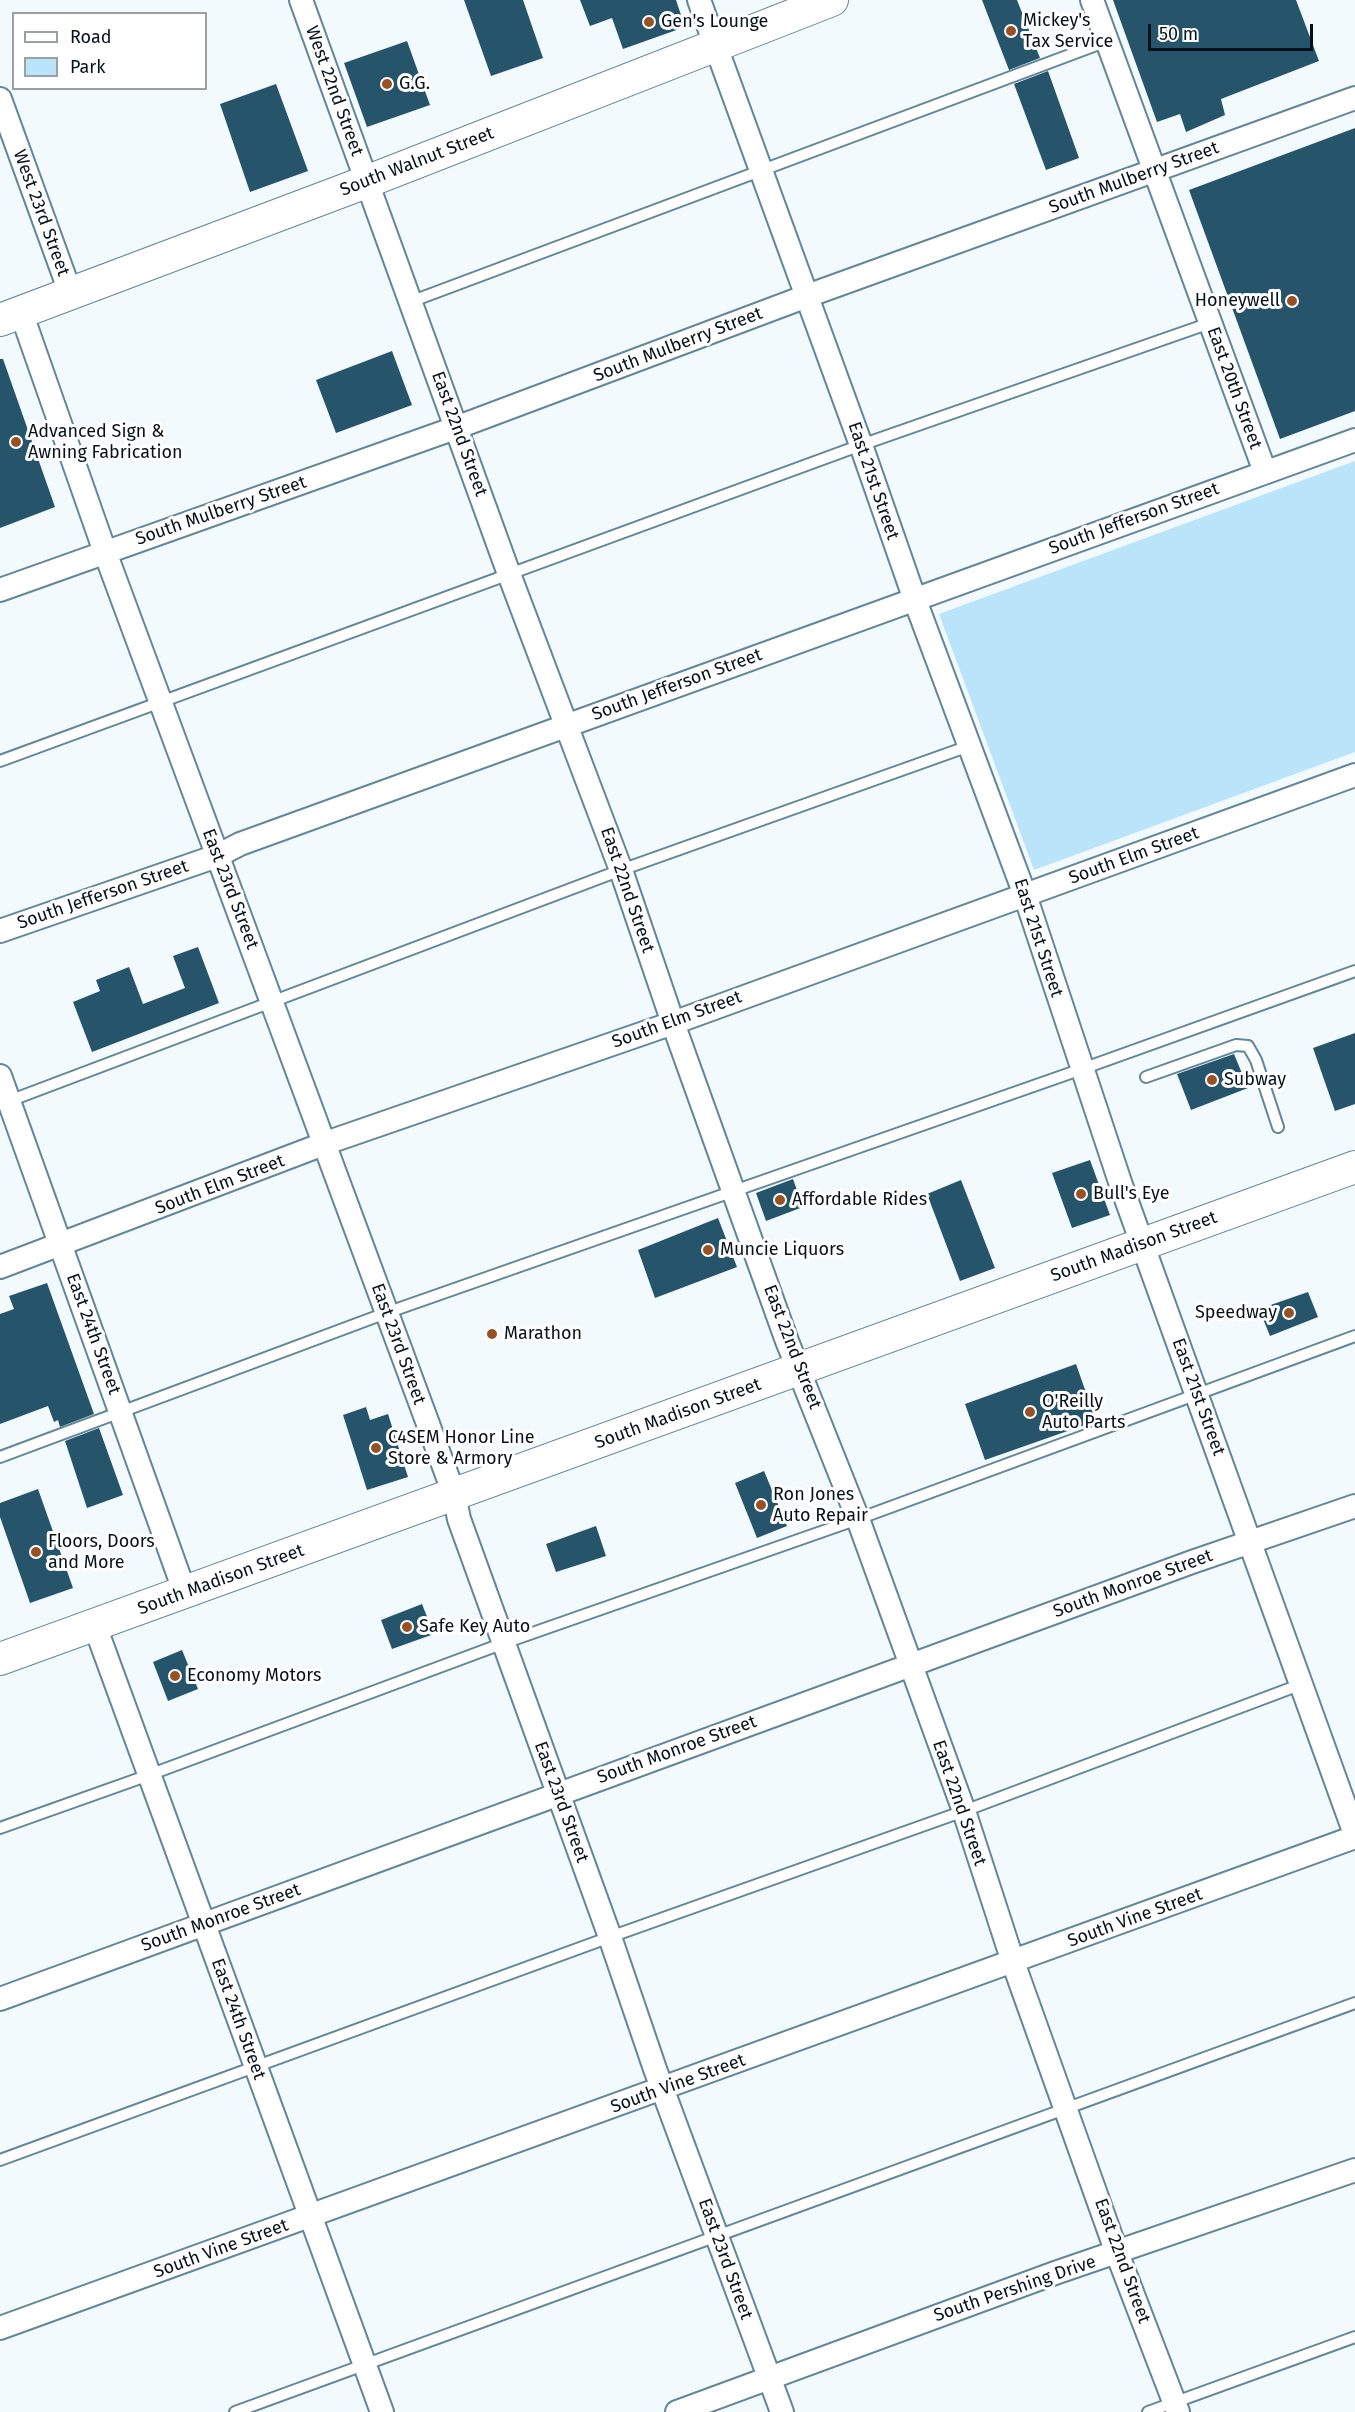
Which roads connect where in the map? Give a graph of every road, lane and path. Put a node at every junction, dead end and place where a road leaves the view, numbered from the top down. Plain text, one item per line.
1 (301, 0) edge
2 (699, 0) edge
3 (832, 0) edge
4 (1092, 0) edge
5 (1107, 41) junction
6 (716, 44) junction
7 (1355, 98) edge
8 (0, 99) edge
9 (762, 171) junction
10 (1155, 171) junction
11 (366, 182) junction
12 (70, 292) junction
13 (807, 296) junction
14 (410, 302) junction
15 (10, 316) edge
16 (1210, 323) junction
17 (458, 428) junction
18 (1355, 440) edge
19 (861, 445) junction
20 (1265, 472) junction
21 (105, 552) junction
22 (509, 574) junction
23 (0, 590) edge
24 (915, 600) junction
25 (160, 702) junction
26 (568, 724) junction
27 (969, 746) junction
28 (0, 761) edge
29 (1355, 775) edge
30 (217, 855) junction
31 (621, 870) junction
32 (1025, 895) junction
33 (0, 931) edge
34 (1355, 971) edge
35 (273, 1001) junction
36 (673, 1023) junction
37 (1082, 1070) junction
38 (0, 1076) edge
39 (1146, 1077) dead end
40 (9, 1101) junction
41 (1278, 1127) dead end
42 (326, 1143) junction
43 (1355, 1167) edge
44 (734, 1191) junction
45 (1142, 1244) junction
46 (61, 1245) junction
47 (0, 1267) edge
48 (386, 1313) junction
49 (1355, 1336) edge
50 (799, 1370) junction
51 (1196, 1393) junction
52 (121, 1413) junction
53 (0, 1456) edge
54 (454, 1494) junction
55 (1355, 1506) edge
56 (858, 1519) junction
57 (1250, 1542) junction
58 (184, 1593) junction
59 (95, 1626) junction
60 (504, 1643) junction
61 (0, 1659) edge
62 (909, 1665) junction
63 (1302, 1684) junction
64 (149, 1775) junction
65 (558, 1794) junction
66 (964, 1811) junction
67 (0, 1828) edge
68 (1355, 1836) edge
69 (203, 1925) junction
70 (610, 1937) junction
71 (1014, 1962) junction
72 (0, 1999) edge
73 (1355, 2003) edge
74 (255, 2067) junction
75 (662, 2089) junction
76 (1067, 2110) junction
77 (0, 2160) edge
78 (1355, 2170) edge
79 (310, 2217) junction
80 (716, 2238) junction
81 (1117, 2253) junction
82 (0, 2328) edge
83 (1355, 2337) edge
84 (365, 2365) junction
85 (769, 2377) junction
86 (1177, 2407) edge
87 (235, 2412) edge
88 (382, 2412) edge
89 (677, 2412) edge
90 (782, 2412) edge
91 (1148, 2412) edge

1 - 11 street, West 22nd Street
2 - 6 street, East 21st Street
3 - 6 main road, South Walnut Street
4 - 5 street, East 20th Street
5 - 9 lane
5 - 10 street, East 20th Street
6 - 9 street, East 21st Street
6 - 11 main road, South Walnut Street
7 - 10 street, South Mulberry Street
8 - 12 street, West 23rd Street
9 - 13 street, East 21st Street
9 - 14 lane
10 - 13 street, South Mulberry Street
10 - 16 street, East 20th Street
11 - 12 main road, South Walnut Street
11 - 14 street, East 22nd Street
12 - 15 main road, South Walnut Street
13 - 17 street, South Mulberry Street
13 - 19 street, East 21st Street
14 - 17 street, East 22nd Street
15 - 21 street, East 23rd Street
16 - 19 lane
16 - 20 street, East 20th Street
17 - 21 street, South Mulberry Street
17 - 22 street, East 22nd Street
18 - 20 street, South Jefferson Street
19 - 22 lane
19 - 24 street, East 21st Street
20 - 24 street, South Jefferson Street
21 - 23 street, South Mulberry Street
21 - 25 street, East 23rd Street
22 - 25 lane
22 - 26 street, East 22nd Street
24 - 26 street, South Jefferson Street
24 - 27 street, East 21st Street
25 - 28 lane
25 - 30 street, East 23rd Street
26 - 30 street, South Jefferson Street
26 - 31 street, East 22nd Street
27 - 31 lane
27 - 32 street, East 21st Street
29 - 32 street, South Elm Street
30 - 33 street, South Jefferson Street
30 - 35 street, East 23rd Street
31 - 35 lane
31 - 36 street, East 22nd Street
32 - 36 street, South Elm Street
32 - 37 street, East 21st Street
34 - 37 lane
35 - 40 lane
35 - 42 street, East 23rd Street
36 - 42 street, South Elm Street
36 - 44 street, East 22nd Street
37 - 44 lane
37 - 45 street, East 21st Street
38 - 40 street, East 24th Street
39 - 41 lane
40 - 46 street, East 24th Street
42 - 46 street, South Elm Street
42 - 48 street, East 23rd Street
43 - 45 main road, South Madison Street
44 - 48 lane
44 - 50 street, East 22nd Street
45 - 50 main road, South Madison Street
45 - 51 street, East 21st Street
46 - 47 street, South Elm Street
46 - 52 street, East 24th Street
48 - 52 lane
48 - 54 street, East 23rd Street
49 - 51 lane
50 - 54 main road, South Madison Street
50 - 56 street, East 22nd Street
51 - 56 lane
51 - 57 street, East 21st Street
52 - 53 lane
52 - 58 street, East 24th Street
54 - 58 main road, South Madison Street
54 - 60 street, East 23rd Street
55 - 57 street, South Monroe Street
56 - 60 lane
56 - 62 street, East 22nd Street
57 - 62 street, South Monroe Street
57 - 63 street, East 21st Street
58 - 59 main road, South Madison Street
59 - 61 main road, South Madison Street
59 - 64 street, East 24th Street
60 - 64 lane
60 - 65 street, East 23rd Street
62 - 65 street, South Monroe Street
62 - 66 street, East 22nd Street
63 - 66 lane
63 - 68 street, East 21st Street
64 - 67 lane
64 - 69 street, East 24th Street
65 - 69 street, South Monroe Street
65 - 70 street, East 23rd Street
66 - 70 lane
66 - 71 street, East 22nd Street
68 - 71 street, South Vine Street
69 - 72 street, South Monroe Street
69 - 74 street, East 24th Street
70 - 74 lane
70 - 75 street, East 23rd Street
71 - 75 street, South Vine Street
71 - 76 street, East 22nd Street
73 - 76 lane
74 - 77 lane
74 - 79 street, East 24th Street
75 - 79 street, South Vine Street
75 - 80 street, East 23rd Street
76 - 80 lane
76 - 81 street, East 22nd Street
78 - 81 street, South Pershing Drive
79 - 82 street, South Vine Street
79 - 84 street, East 24th Street
80 - 84 lane
80 - 85 street, East 23rd Street
81 - 85 street, South Pershing Drive
81 - 86 street, East 22nd Street
83 - 86 lane
84 - 87 lane
84 - 88 street, East 24th Street
85 - 89 street, South Pershing Drive
85 - 90 street, East 23rd Street
86 - 91 lane

